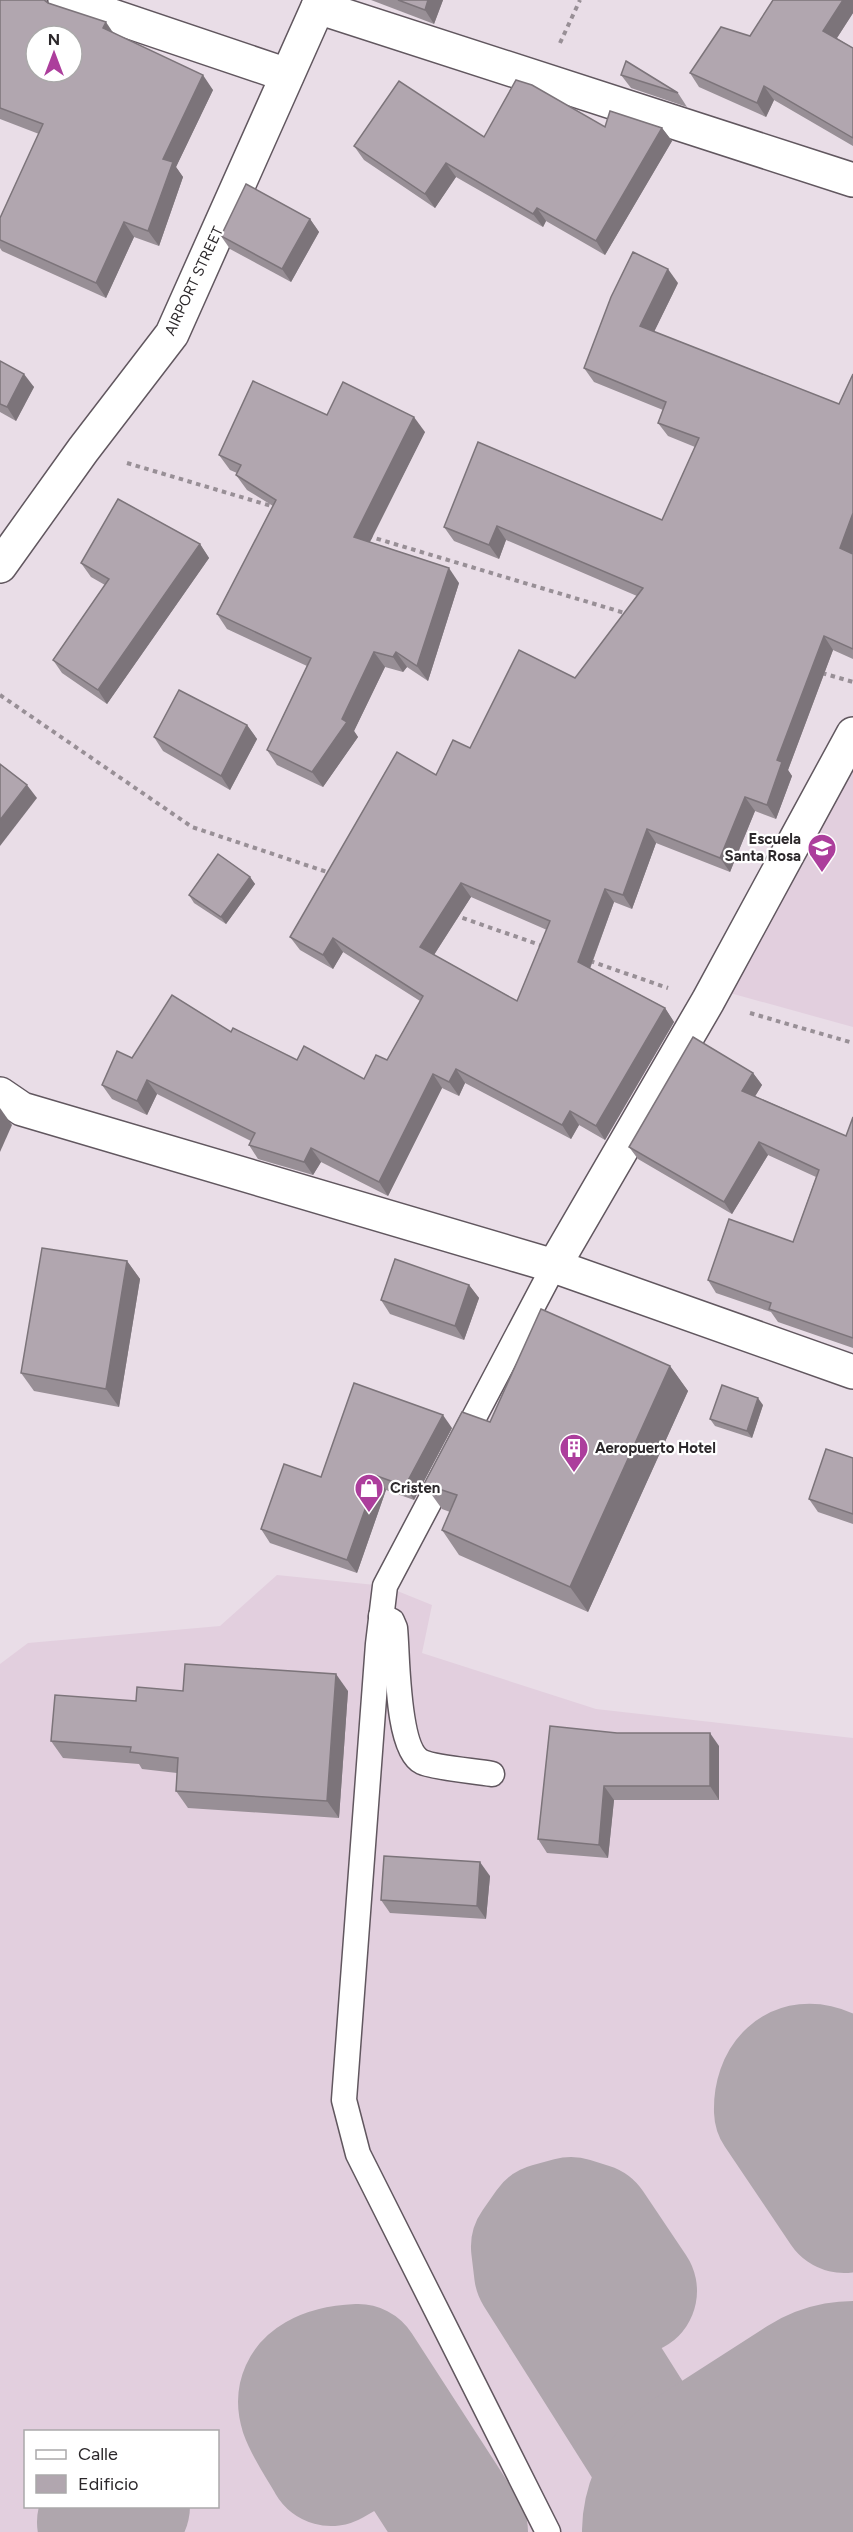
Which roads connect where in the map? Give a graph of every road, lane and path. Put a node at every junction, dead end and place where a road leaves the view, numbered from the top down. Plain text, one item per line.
1 (65, 0) edge
2 (320, 4) edge
3 (287, 75) junction
4 (853, 180) edge
5 (83, 450) junction
6 (287, 511) edge
7 (366, 535) edge
8 (0, 566) edge
9 (638, 617) edge
10 (819, 672) edge
11 (853, 682) edge
12 (0, 694) edge
13 (853, 734) edge
14 (338, 876) edge
15 (450, 914) edge
16 (551, 948) edge
17 (584, 960) edge
18 (708, 1001) junction
19 (853, 1043) edge
20 (0, 1094) edge
21 (554, 1266) junction
22 (853, 1372) edge
23 (381, 1616) junction
24 (492, 1774) dead end
25 (548, 2532) edge

1 - 3 street
2 - 3 street, AIRPORT STREET
2 - 4 street
3 - 5 street, AIRPORT STREET
5 - 6 path
5 - 8 street, AIRPORT STREET
7 - 9 path
10 - 11 path
12 - 14 path
13 - 18 street
15 - 16 path
17 - 18 path
18 - 19 path
18 - 21 street
20 - 21 street
21 - 22 street
21 - 23 lane
23 - 24 lane
23 - 25 lane

